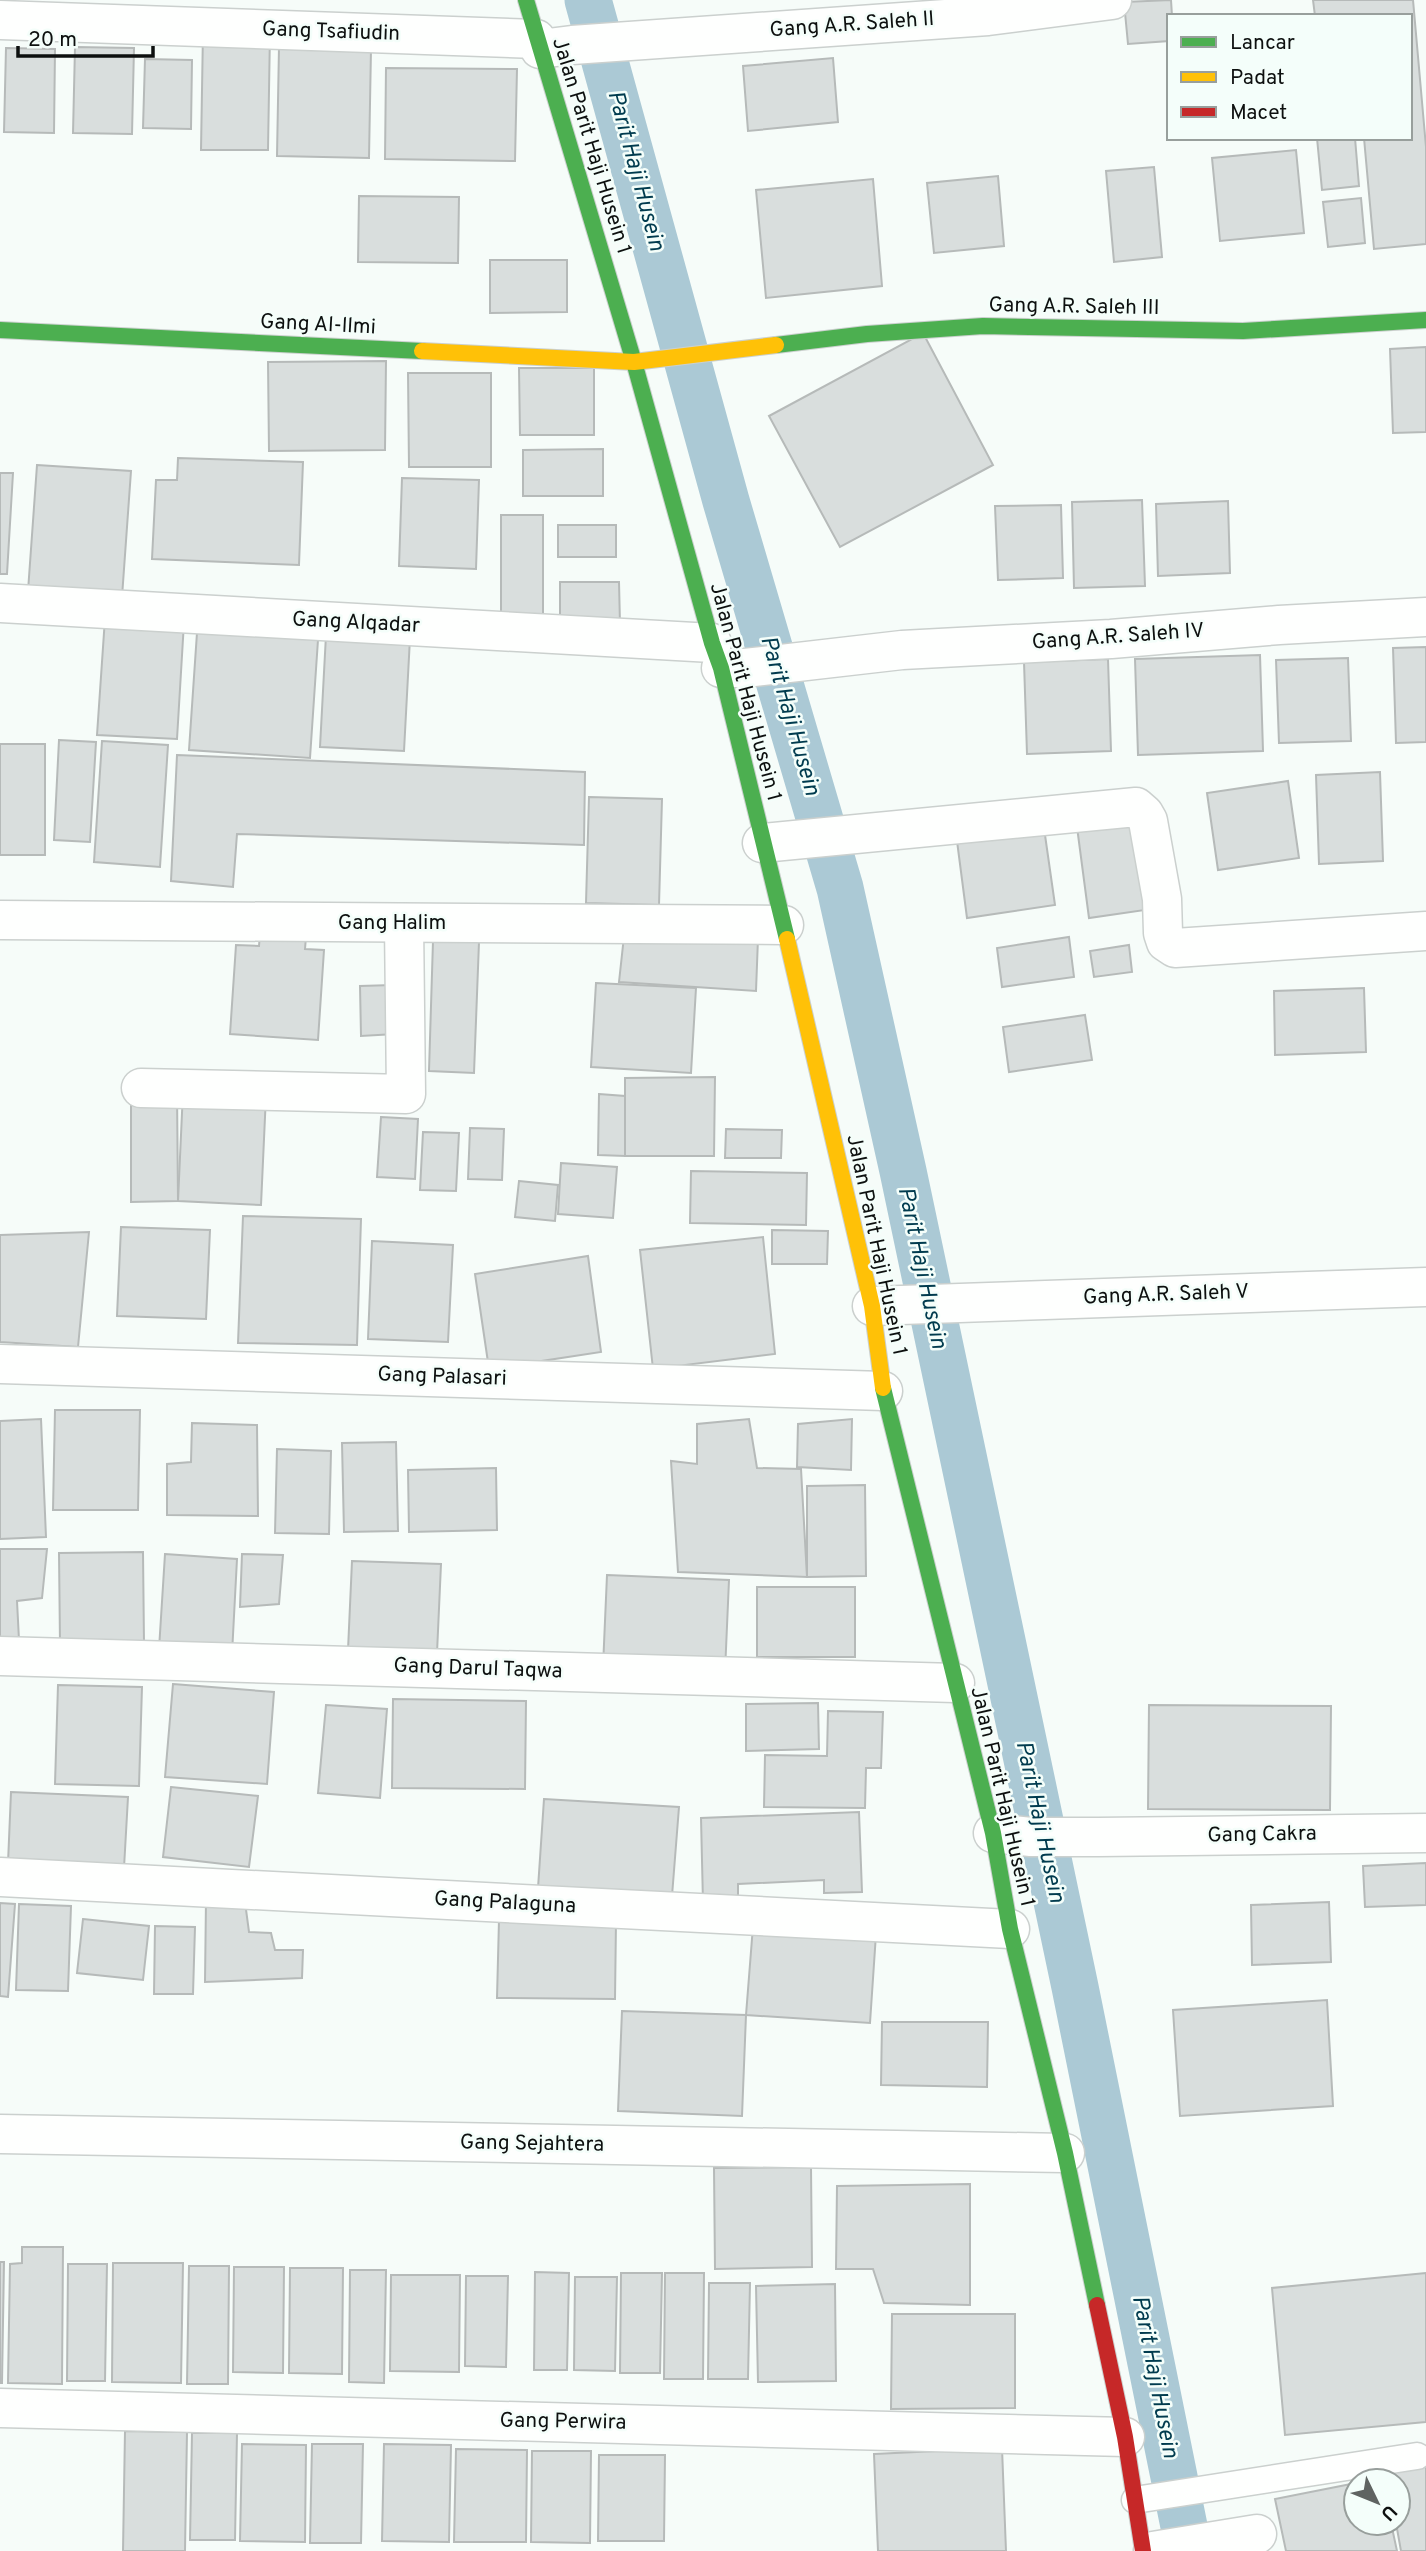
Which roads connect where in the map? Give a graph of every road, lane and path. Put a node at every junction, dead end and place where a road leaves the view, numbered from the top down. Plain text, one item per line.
1 (526, 0) edge
2 (1112, 0) edge
3 (0, 20) edge
4 (550, 44) junction
5 (1426, 320) edge
6 (0, 330) edge
7 (662, 358) joint
8 (634, 362) junction
9 (0, 603) edge
10 (1426, 617) edge
11 (726, 659) junction
12 (810, 660) joint
13 (776, 842) junction
14 (0, 919) edge
15 (404, 923) junction
16 (783, 925) junction
17 (1426, 931) edge
18 (141, 1088) dead end
19 (1426, 1287) edge
20 (889, 1305) junction
21 (0, 1364) edge
22 (883, 1391) junction
23 (0, 1656) edge
24 (955, 1683) junction
25 (993, 1833) junction
26 (1426, 1833) edge
27 (0, 1877) edge
28 (1010, 1929) junction
29 (0, 2134) edge
30 (1065, 2153) junction
31 (0, 2408) edge
32 (1125, 2437) junction
33 (1417, 2456) dead end
34 (1135, 2500) junction
35 (1258, 2534) dead end
36 (1143, 2551) edge
37 (1153, 2551) edge

1 - 4 street, Jalan Parit Haji Husein 1
2 - 4 street, Gang A.R. Saleh II
3 - 4 street, Gang Tsafiudin
4 - 8 street, Jalan Parit Haji Husein 1
5 - 7 street, Gang A.R. Saleh III
6 - 8 street, Gang Al-llmi
7 - 8 street, Gang Al-llmi
8 - 11 street, Jalan Parit Haji Husein 1
9 - 11 street, Gang Alqadar
10 - 12 street, Gang A.R. Saleh IV
11 - 12 street, Gang Alqadar
11 - 13 street, Jalan Parit Haji Husein 1
13 - 16 street, Jalan Parit Haji Husein 1
13 - 17 street
14 - 15 street, Gang Halim
15 - 16 street, Gang Halim
15 - 18 street
16 - 20 street, Jalan Parit Haji Husein 1
19 - 20 street, Gang A.R. Saleh V
20 - 22 street, Jalan Parit Haji Husein 1
21 - 22 street, Gang Palasari
22 - 24 street, Jalan Parit Haji Husein 1
23 - 24 street, Gang Darul Taqwa
24 - 25 street, Jalan Parit Haji Husein 1
25 - 26 street, Gang Cakra
25 - 28 street, Jalan Parit Haji Husein 1
27 - 28 street, Gang Palaguna
28 - 30 street, Jalan Parit Haji Husein 1
29 - 30 street, Gang Sejahtera
30 - 32 street, Jalan Parit Haji Husein 1
31 - 32 street, Gang Perwira
32 - 34 street, Jalan Parit Haji Husein 1
33 - 34 lane
34 - 36 street, Jalan Parit Haji Husein 1
35 - 37 street

